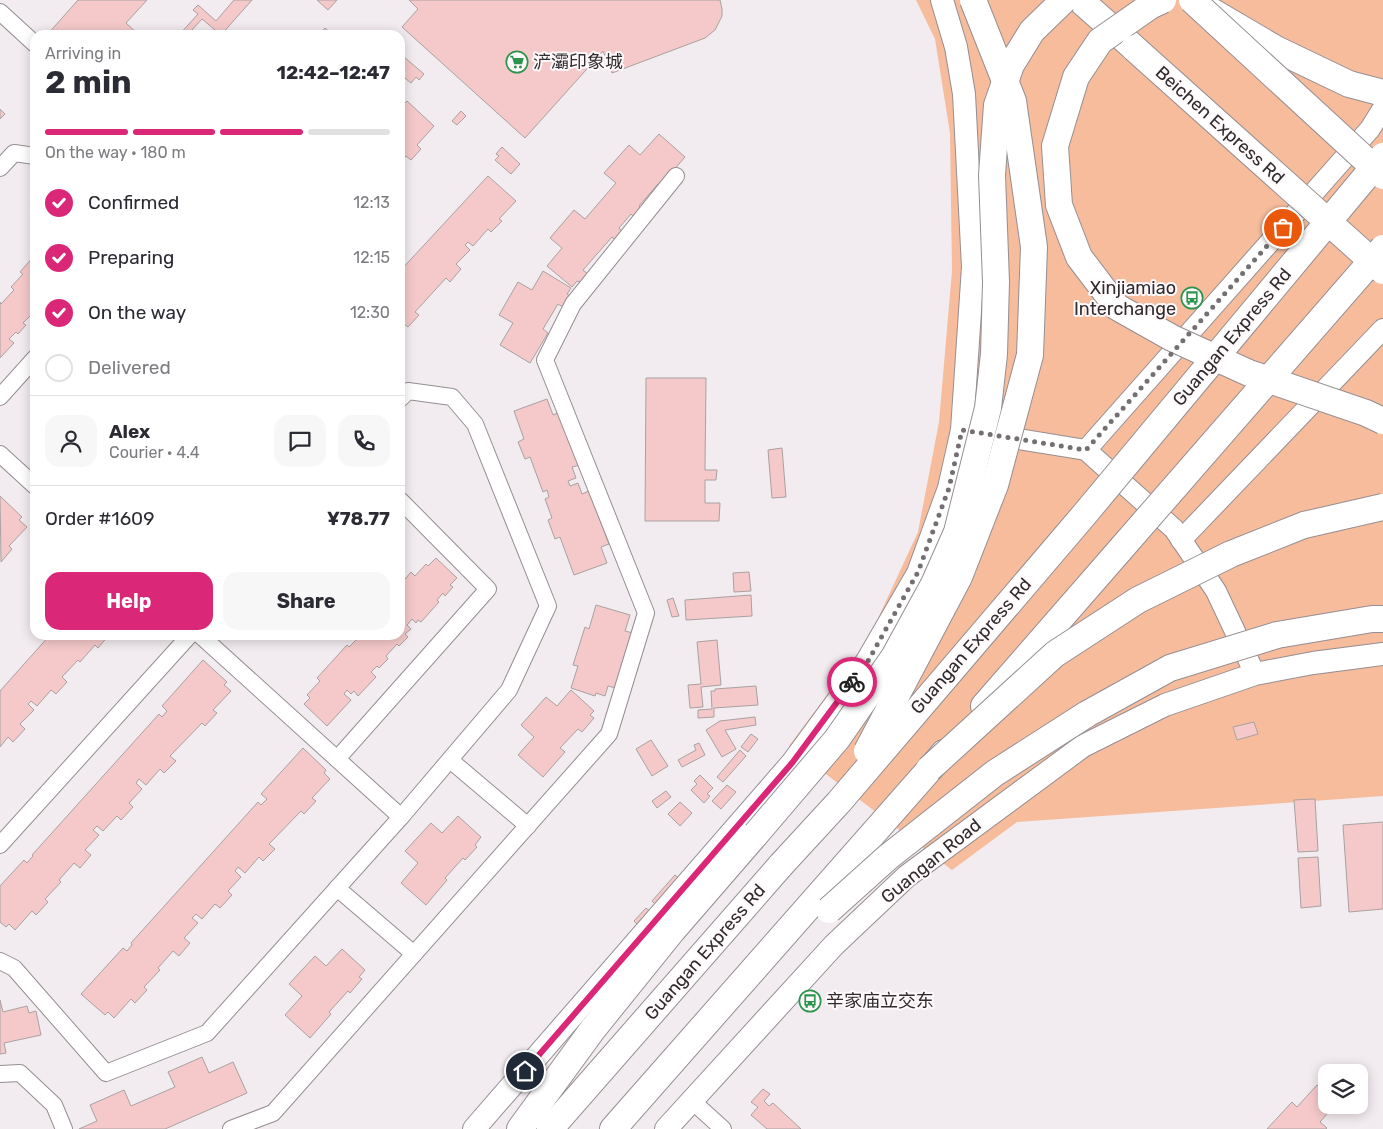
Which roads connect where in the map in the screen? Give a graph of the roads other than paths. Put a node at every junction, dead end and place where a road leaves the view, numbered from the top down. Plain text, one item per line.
1 (942, 0) edge
2 (973, 0) edge
3 (1064, 0) edge
4 (1080, 0) edge
5 (1163, 0) edge
6 (1193, 0) edge
7 (0, 12) edge
8 (30, 39) edge
9 (1382, 108) edge
10 (30, 155) edge
11 (1383, 156) edge
12 (0, 168) edge
13 (676, 176) dead end
14 (1383, 176) edge
15 (1383, 248) edge
16 (1383, 271) edge
17 (1383, 329) edge
18 (30, 364) edge
19 (405, 394) edge
20 (0, 397) edge
21 (1383, 421) edge
22 (962, 430) junction
23 (1086, 450) junction
24 (0, 454) edge
25 (30, 481) edge
26 (405, 505) edge
27 (1383, 507) edge
28 (1181, 540) junction
29 (1383, 619) edge
30 (185, 640) edge
31 (211, 640) edge
32 (1383, 654) edge
33 (1255, 674) junction
34 (337, 759) junction
35 (450, 760) junction
36 (929, 769) junction
37 (838, 802) junction
38 (401, 817) junction
39 (528, 826) junction
40 (0, 845) edge
41 (337, 888) junction
42 (822, 906) junction
43 (414, 954) junction
44 (0, 961) edge
45 (593, 1029) junction
46 (0, 1074) edge
47 (691, 1100) junction
48 (64, 1129) edge
49 (231, 1129) edge
50 (474, 1129) edge
51 (510, 1129) edge
52 (520, 1129) edge
53 (550, 1129) edge
54 (613, 1129) edge
55 (666, 1129) edge
56 (723, 1129) edge

1 - 22 main road
2 - 37 highway, bridge
3 - 45 highway, bridge
4 - 16 highway, Beichen Express Rd, bridge
5 - 21 highway, bridge
6 - 9 highway
6 - 14 highway, bridge
7 - 8 street
9 - 23 street
10 - 12 street
11 - 37 highway, Guangan Express Rd, bridge
13 - 39 street
15 - 36 highway, bridge
17 - 28 street
18 - 20 street
19 - 35 street
22 - 23 street
22 - 50 main road
23 - 28 street
24 - 25 street
26 - 34 street
27 - 36 highway, bridge
28 - 33 street
29 - 42 highway, bridge
30 - 40 street
31 - 34 street
32 - 33 main road, Guangan Road
33 - 47 main road, Guangan Road
34 - 38 street
35 - 38 street
35 - 39 street
36 - 42 highway
37 - 53 highway, Guangan Express Rd, bridge
38 - 41 street
39 - 43 street
41 - 43 street
41 - 44 street
42 - 54 highway
43 - 49 street
45 - 51 main road
45 - 52 highway
46 - 48 street
47 - 55 main road, Guangan Road
47 - 56 street

